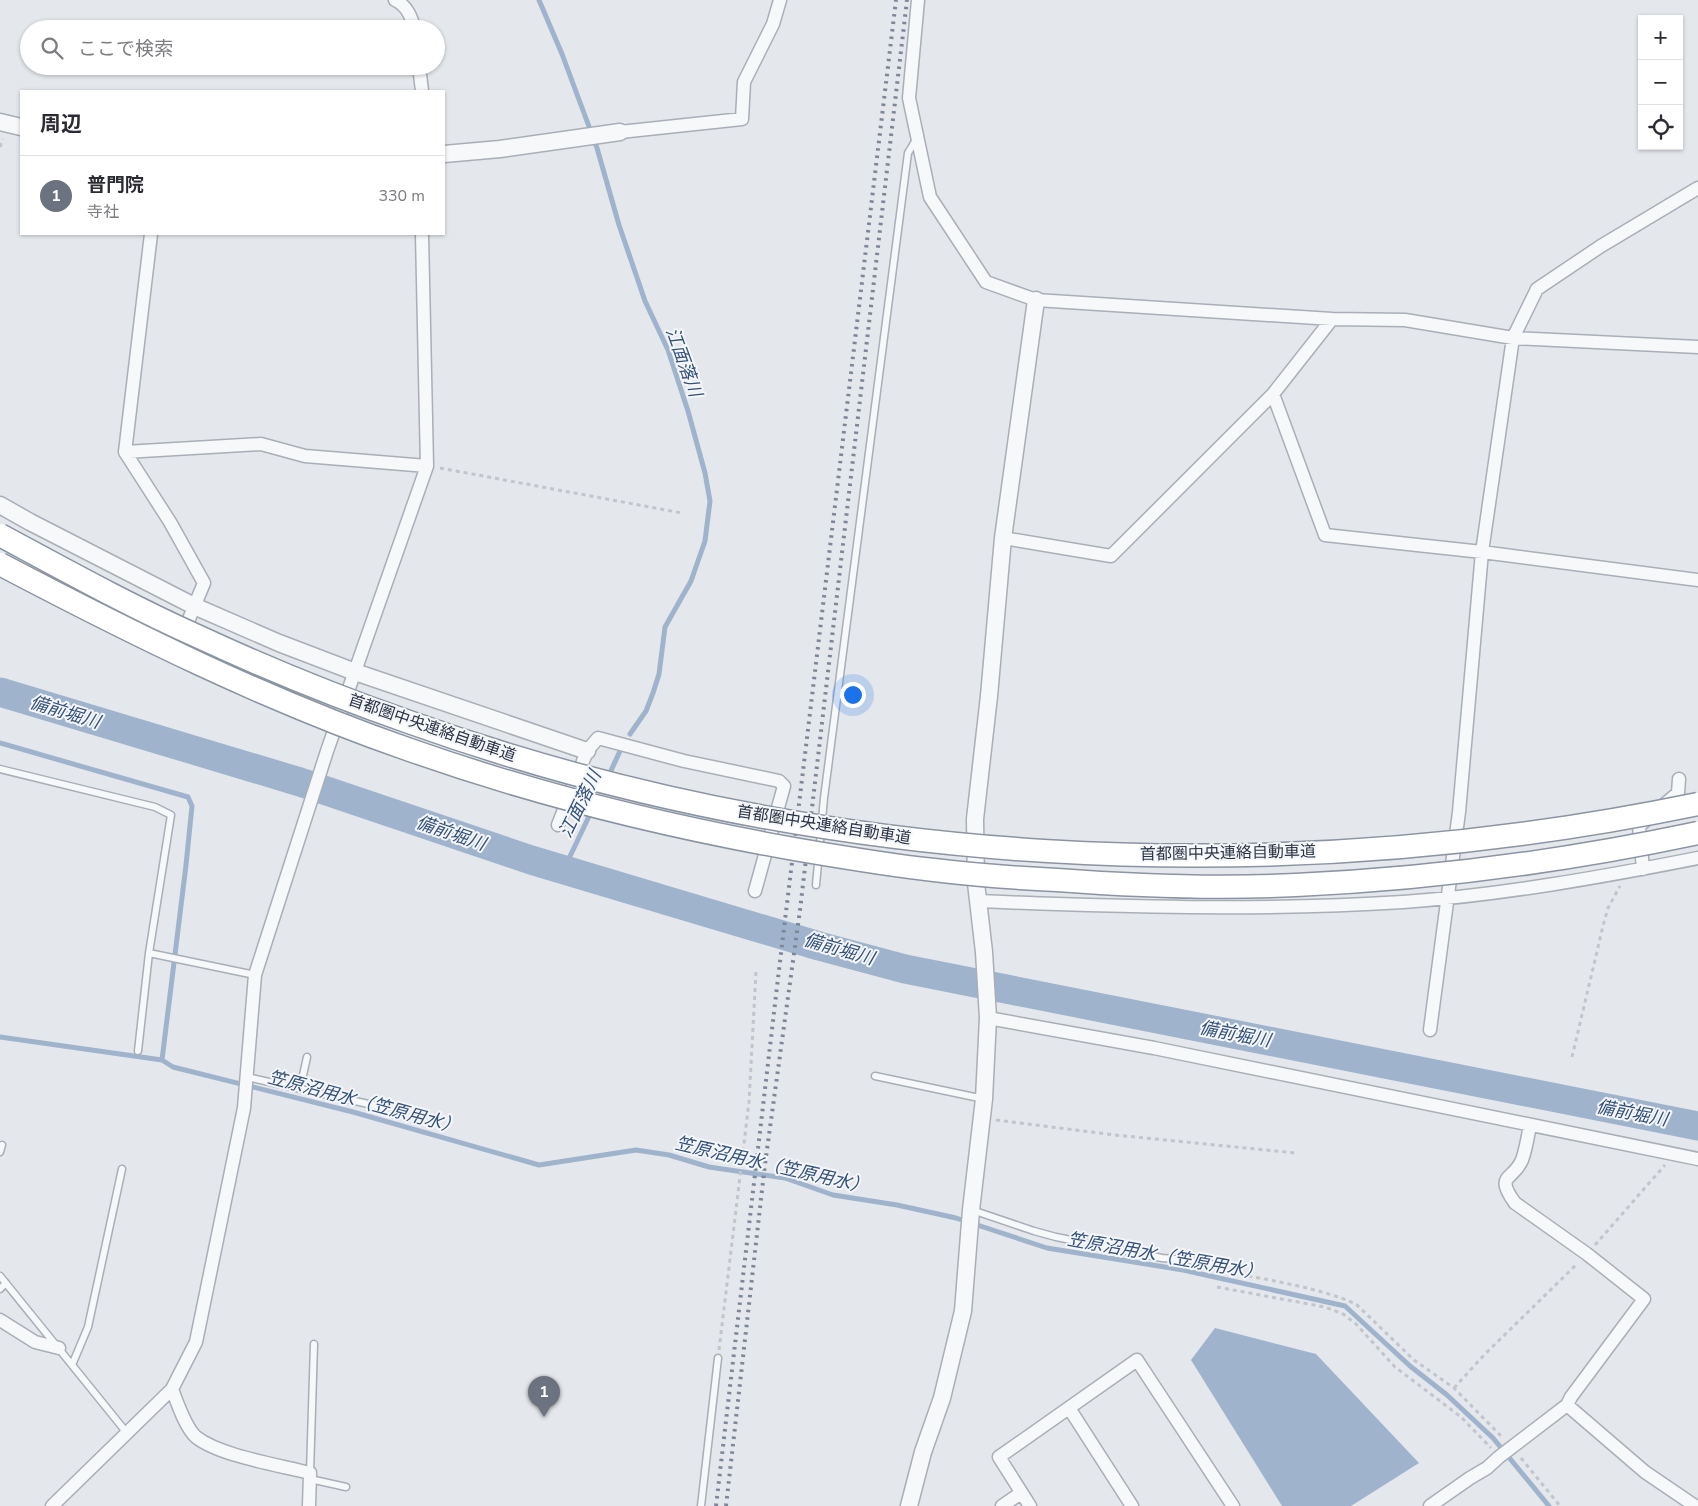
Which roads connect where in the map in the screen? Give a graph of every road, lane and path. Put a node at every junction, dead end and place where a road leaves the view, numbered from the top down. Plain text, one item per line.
1 (395, 0) edge
2 (780, 0) edge
3 (918, 0) edge
4 (412, 20) edge
5 (419, 75) edge
6 (422, 90) edge
7 (0, 122) edge
8 (20, 127) edge
9 (620, 132) joint
10 (917, 137) junction
11 (445, 154) edge
12 (1698, 188) edge
13 (150, 235) edge
14 (422, 235) edge
15 (1036, 300) junction
16 (1332, 319) junction
17 (1513, 338) junction
18 (1698, 347) edge
19 (1273, 394) junction
20 (125, 452) junction
21 (427, 466) junction
22 (0, 505) edge
23 (682, 513) dead end
24 (0, 536) edge
25 (1003, 538) junction
26 (1482, 552) junction
27 (0, 564) edge
28 (1698, 580) edge
29 (194, 606) junction
30 (178, 645) dead end
31 (355, 672) junction
32 (587, 751) junction
33 (0, 769) edge
34 (1679, 780) dead end
35 (1698, 804) edge
36 (558, 825) dead end
37 (1698, 833) edge
38 (1698, 858) edge
39 (1643, 869) junction
40 (1620, 873) junction
41 (816, 885) dead end
42 (755, 891) dead end
43 (1447, 898) junction
44 (977, 901) junction
45 (149, 953) junction
46 (756, 972) dead end
47 (255, 975) junction
48 (988, 1016) junction
49 (1430, 1030) dead end
50 (138, 1051) dead end
51 (307, 1057) dead end
52 (1572, 1057) dead end
53 (875, 1076) dead end
54 (247, 1077) junction
55 (300, 1089) junction
56 (984, 1099) junction
57 (382, 1107) dead end
58 (981, 1118) junction
59 (1530, 1125) junction
60 (2, 1145) dead end
61 (0, 1152) edge
62 (1296, 1153) dead end
63 (1674, 1154) junction
64 (1698, 1159) edge
65 (122, 1168) dead end
66 (971, 1212) junction
67 (1587, 1254) junction
68 (1216, 1265) joint
69 (0, 1276) edge
70 (6, 1283) junction
71 (1217, 1287) dead end
72 (0, 1289) edge
73 (0, 1320) edge
74 (314, 1344) dead end
75 (59, 1348) junction
76 (718, 1358) joint
77 (72, 1365) junction
78 (1454, 1388) junction
79 (172, 1389) junction
80 (1567, 1405) junction
81 (1069, 1408) junction
82 (127, 1433) junction
83 (1506, 1441) dead end
84 (1519, 1455) dead end
85 (1499, 1457) junction
86 (310, 1476) junction
87 (346, 1487) dead end
88 (1021, 1493) junction
89 (52, 1506) edge
90 (309, 1506) edge
91 (701, 1506) edge
92 (909, 1506) edge
93 (1002, 1506) edge
94 (1030, 1506) edge
95 (1132, 1506) edge
96 (1233, 1506) edge
97 (1430, 1506) edge
98 (1560, 1506) edge
99 (1695, 1506) edge

1 - 4 street
2 - 9 street
3 - 10 street
5 - 6 street
7 - 8 street
9 - 11 street
10 - 15 street
10 - 41 lane
12 - 17 street
13 - 20 street
14 - 21 street
15 - 16 street
15 - 25 street
16 - 17 street
16 - 19 street
17 - 18 street
17 - 26 street
19 - 25 street
19 - 26 street
20 - 21 street
20 - 29 street
21 - 23 path
21 - 31 street
22 - 29 street
24 - 35 highway, 首都圏中央連絡自動車道, bridge
25 - 44 street
26 - 28 street
26 - 43 street
27 - 37 highway, 首都圏中央連絡自動車道, bridge
29 - 30 street
29 - 31 street
31 - 32 street
31 - 47 street
32 - 36 street
32 - 42 street
33 - 45 lane
34 - 39 street
38 - 39 street
39 - 40 street
40 - 43 street
40 - 52 path
43 - 44 street
43 - 49 street
44 - 48 street
45 - 47 lane
45 - 50 lane
46 - 76 path
47 - 54 street
48 - 56 street
48 - 59 street
51 - 55 lane
53 - 56 lane
54 - 55 lane
54 - 79 street
55 - 57 lane
56 - 58 street
58 - 62 path
58 - 66 street
59 - 63 street
59 - 67 street
60 - 61 lane
63 - 64 street
63 - 67 path
65 - 77 lane
66 - 68 lane
66 - 92 street
67 - 78 path
67 - 80 street
68 - 78 path
69 - 70 lane
70 - 72 lane
70 - 75 lane
71 - 85 path
73 - 75 street
74 - 86 lane
75 - 77 lane
76 - 91 lane
77 - 82 lane
78 - 83 path
79 - 82 street
79 - 86 street
80 - 85 street
80 - 99 street
81 - 88 street
81 - 95 street
81 - 96 street
82 - 89 street
84 - 98 path
85 - 97 street
86 - 87 lane
86 - 90 street
88 - 93 street
88 - 94 street

